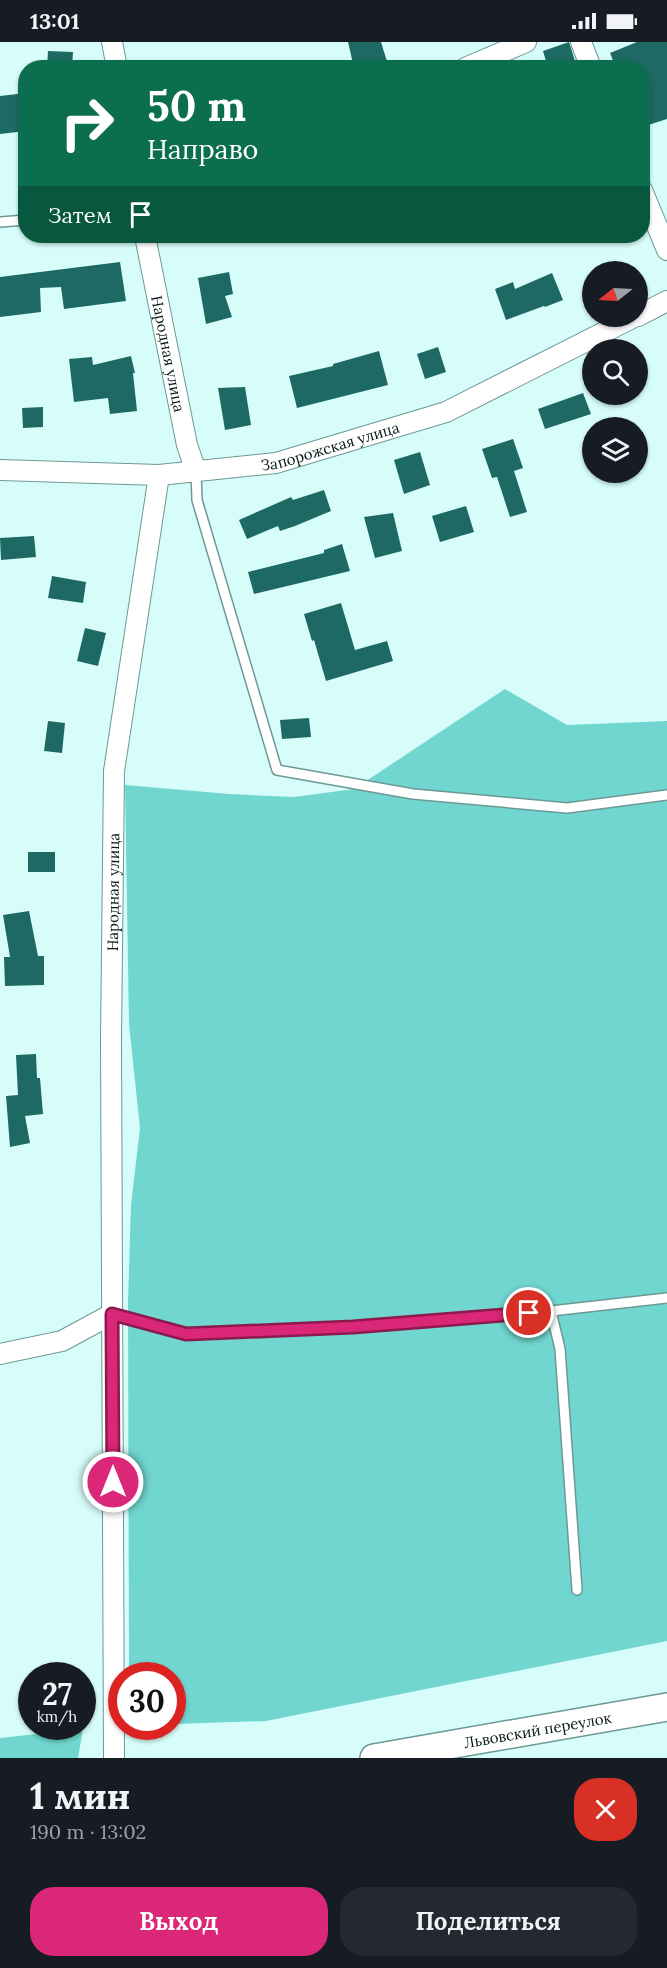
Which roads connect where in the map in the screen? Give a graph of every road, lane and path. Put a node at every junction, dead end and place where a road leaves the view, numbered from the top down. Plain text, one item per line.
1 (112, 42) edge
2 (526, 42) edge
3 (580, 42) edge
4 (115, 60) edge
5 (484, 60) edge
6 (588, 60) edge
7 (650, 209) edge
8 (18, 221) edge
9 (0, 222) edge
10 (146, 243) edge
11 (667, 250) edge
12 (667, 301) edge
13 (648, 310) edge
14 (615, 327) edge
15 (0, 470) edge
16 (195, 471) junction
17 (159, 475) junction
18 (667, 795) edge
19 (667, 1298) edge
20 (551, 1311) junction
21 (112, 1314) junction
22 (0, 1354) edge
23 (578, 1590) dead end
24 (667, 1707) edge
25 (114, 1758) edge
26 (374, 1758) edge

1 - 4 street
2 - 5 street
3 - 6 street
7 - 11 street
8 - 9 lane
10 - 16 street, Народная улица
12 - 13 street, Запорожская улица
14 - 16 street, Запорожская улица
15 - 17 street, Запорожская улица
16 - 17 street, Запорожская улица
16 - 18 lane
17 - 21 street, Народная улица
19 - 20 lane
20 - 21 lane
20 - 23 lane
21 - 22 street
21 - 25 street, Народная улица
24 - 26 main road, Львовский переулок

